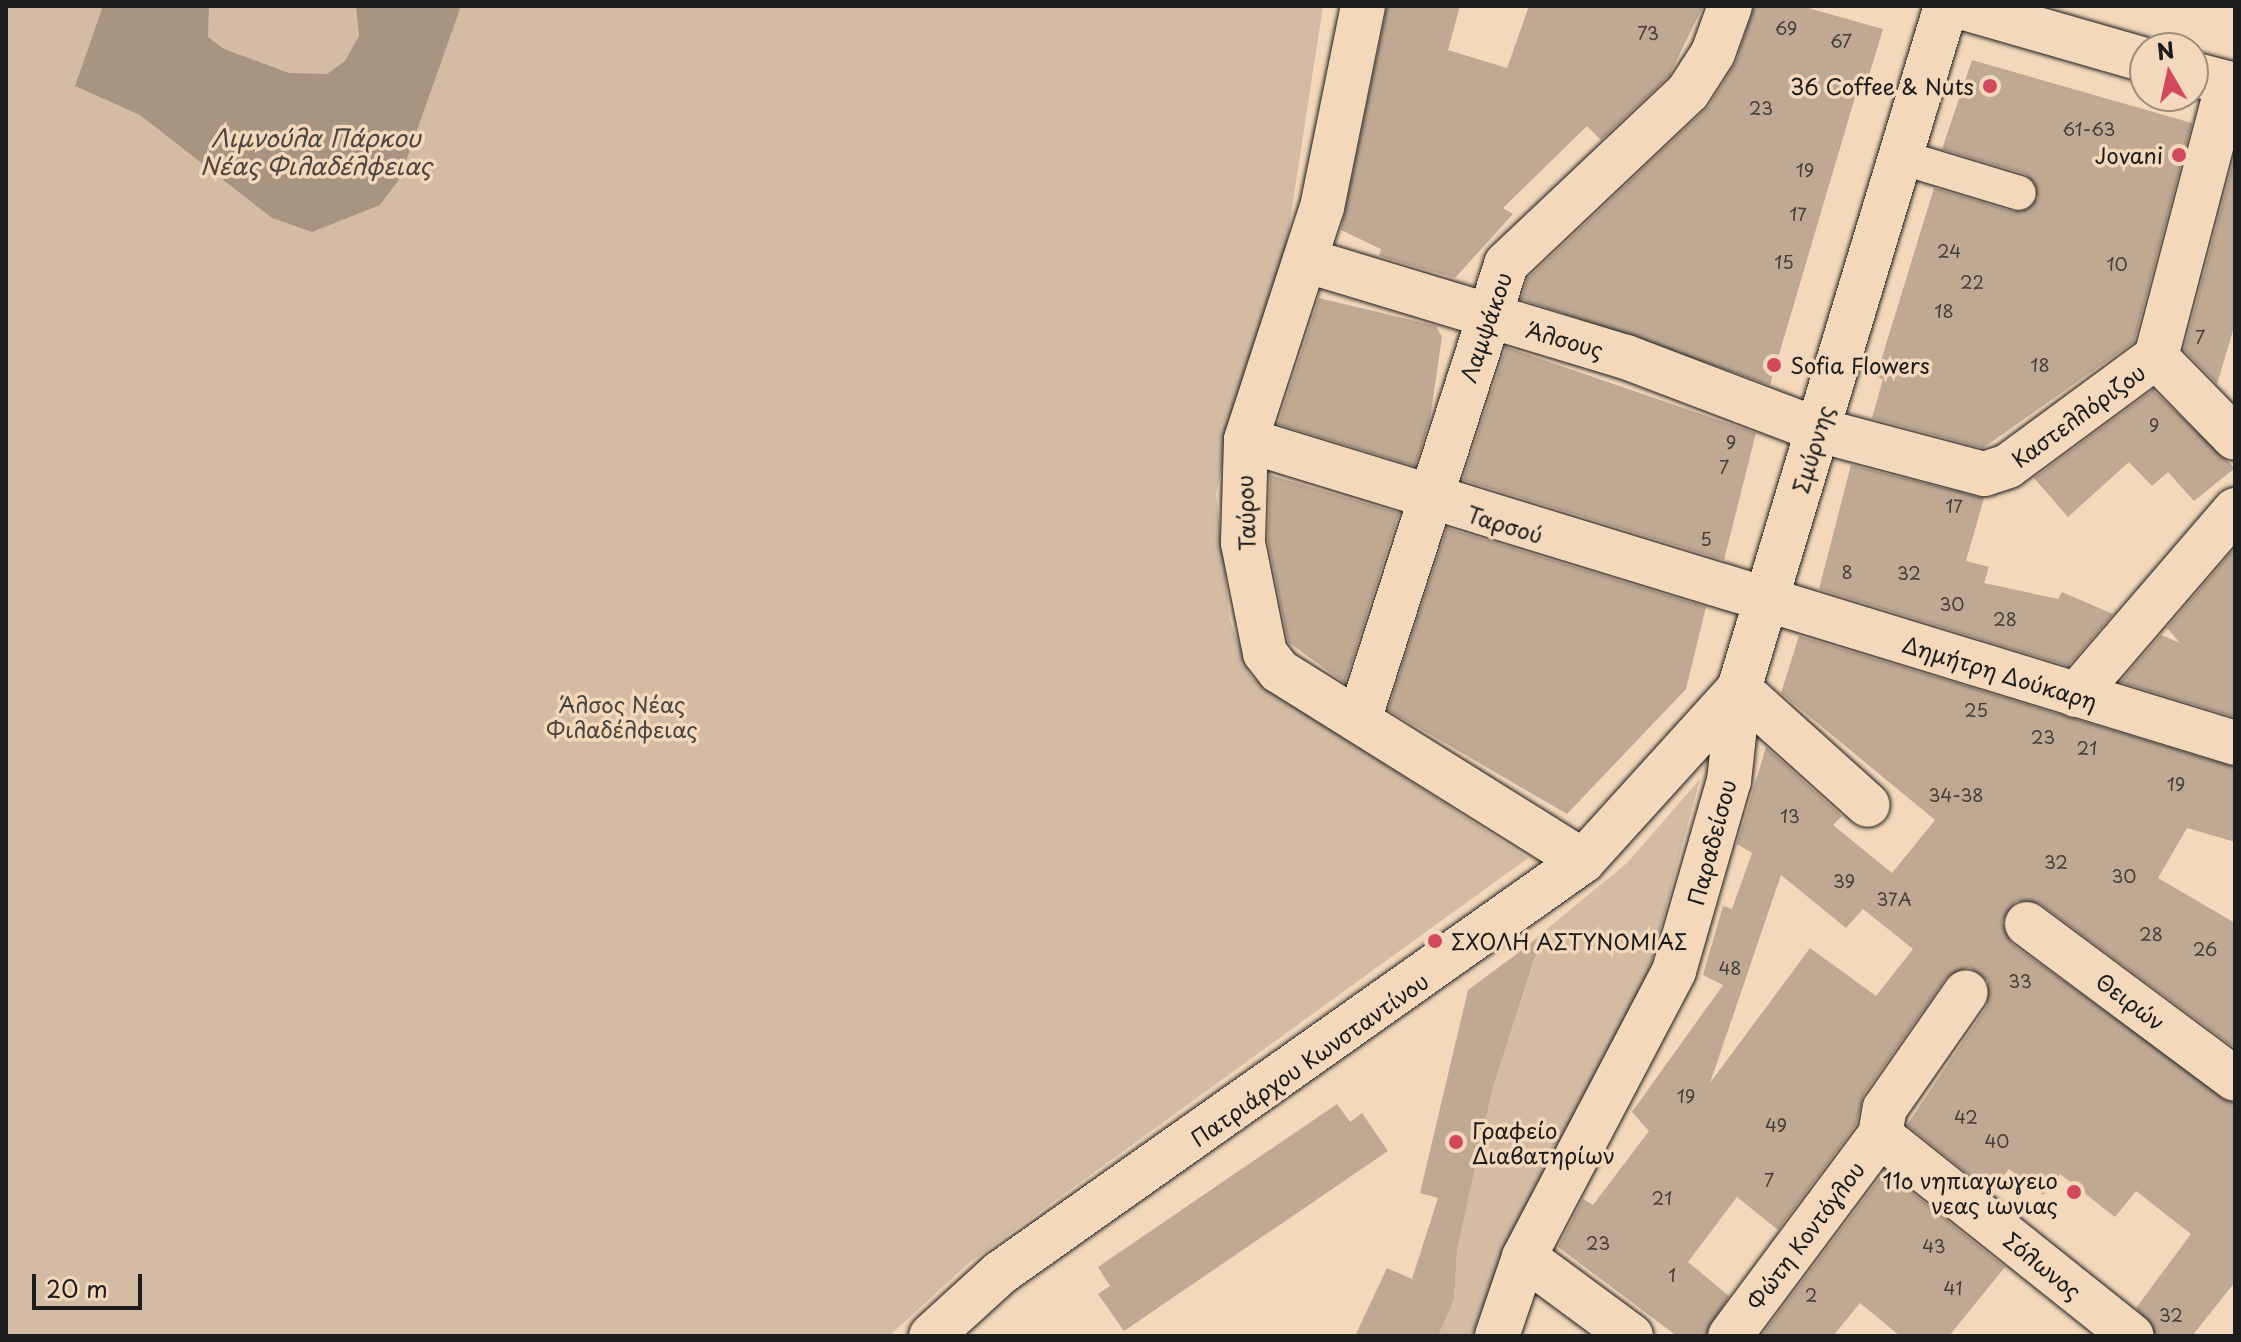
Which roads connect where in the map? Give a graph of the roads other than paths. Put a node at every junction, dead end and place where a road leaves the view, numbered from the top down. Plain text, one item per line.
1 (1363, 6) edge
2 (1730, 6) edge
3 (1946, 6) edge
4 (1957, 6) edge
5 (2129, 55) edge
6 (2219, 81) edge
7 (1900, 157) junction
8 (2019, 193) dead end
9 (1308, 261) junction
10 (1485, 316) junction
11 (2156, 357) junction
12 (1818, 430) junction
13 (2235, 438) edge
14 (1246, 440) junction
15 (1430, 502) junction
16 (2235, 510) edge
17 (1766, 602) junction
18 (1739, 689) junction
19 (2076, 695) junction
20 (1359, 720) junction
21 (2235, 743) edge
22 (1868, 805) dead end
23 (1583, 861) junction
24 (2027, 924) dead end
25 (1966, 992) dead end
26 (2235, 1079) edge
27 (1880, 1135) junction
28 (1524, 1257) junction
29 (931, 1336) edge
30 (1497, 1336) edge
31 (1631, 1336) edge
32 (1730, 1336) edge
33 (2132, 1336) edge

1 - 9 street, Ταύρου
2 - 10 street, Λαμψάκου
3 - 7 street, Σμύρνης
4 - 5 street
6 - 11 street, Καστελλόριζου
7 - 8 street
7 - 12 street, Σμύρνης
9 - 10 street, Άλσους
9 - 14 street, Ταύρου
10 - 12 street, Άλσους
10 - 15 street, Λαμψάκου
11 - 12 street, Καστελλόριζου
11 - 13 street
12 - 17 street, Σμύρνης
14 - 15 street, Ταρσού
14 - 20 street, Ταύρου
15 - 17 street, Ταρσού
15 - 20 street, Λαμψάκου
16 - 19 street
17 - 18 street, Πατριάρχου Κωνσταντίνου
17 - 19 street, Δημήτρη Δούκαρη
18 - 22 street
18 - 23 street, Πατριάρχου Κωνσταντίνου
18 - 28 street, Παραδείσου
19 - 21 street, Δημήτρη Δούκαρη
20 - 23 street, Ταύρου
23 - 29 street, Πατριάρχου Κωνσταντίνου
24 - 26 street, Θειρών
25 - 27 street, Φώτη Κοντόγλου
27 - 32 street, Φώτη Κοντόγλου
27 - 33 street, Σόλωνος
28 - 30 street, Παραδείσου
28 - 31 street

